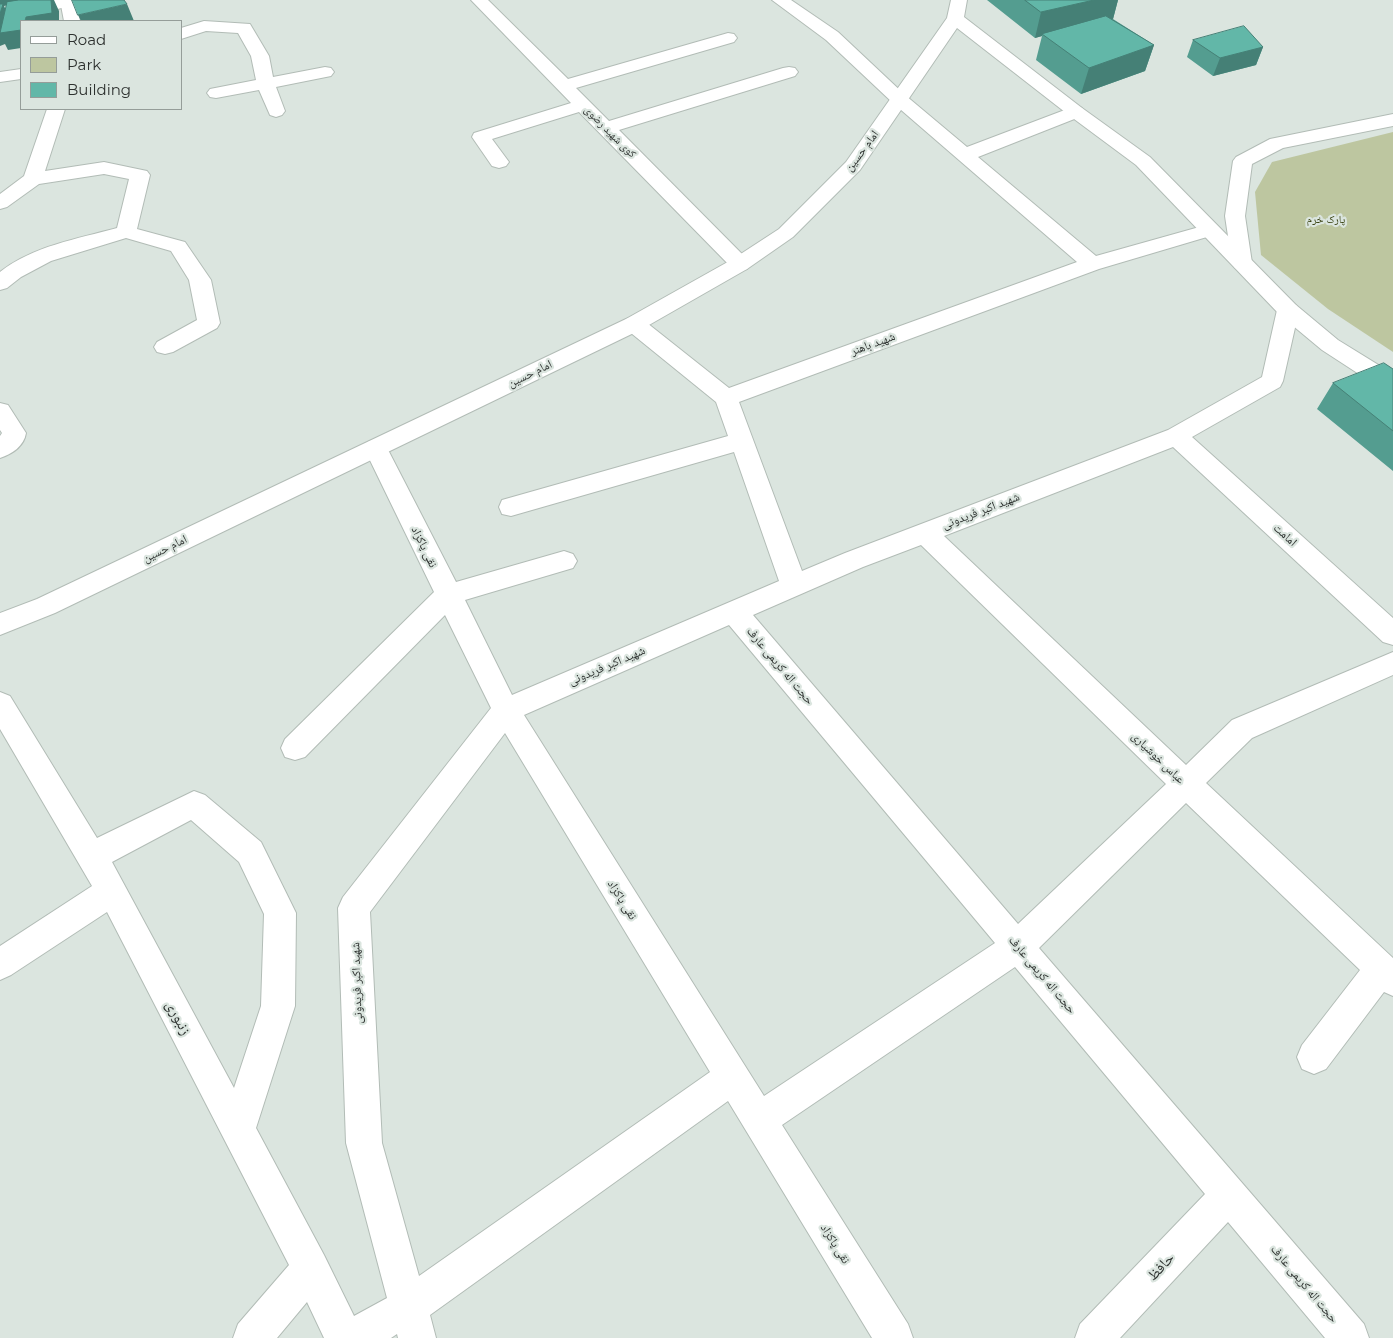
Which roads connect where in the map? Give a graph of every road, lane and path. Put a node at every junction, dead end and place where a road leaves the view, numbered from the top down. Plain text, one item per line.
1 (70, 0) edge
2 (479, 0) edge
3 (780, 0) edge
4 (957, 9) edge
5 (0, 18) edge
6 (72, 20) edge
7 (182, 34) edge
8 (728, 38) dead end
9 (325, 72) dead end
10 (789, 72) dead end
11 (20, 74) edge
12 (0, 76) edge
13 (266, 83) junction
14 (564, 86) junction
15 (216, 93) dead end
16 (900, 99) junction
17 (583, 105) junction
18 (56, 110) edge
19 (276, 111) dead end
20 (1076, 112) junction
21 (1393, 120) edge
22 (607, 128) junction
23 (965, 155) junction
24 (499, 162) dead end
25 (33, 179) junction
26 (0, 204) edge
27 (1210, 230) junction
28 (126, 232) junction
29 (1242, 263) junction
30 (740, 264) junction
31 (1092, 264) junction
32 (0, 283) edge
33 (1288, 310) junction
34 (634, 324) junction
35 (165, 347) dead end
36 (1393, 385) edge
37 (726, 398) junction
38 (0, 411) edge
39 (1176, 436) junction
40 (742, 442) junction
41 (376, 448) junction
42 (0, 450) edge
43 (511, 507) dead end
44 (925, 533) junction
45 (564, 561) dead end
46 (794, 586) junction
47 (448, 595) junction
48 (734, 612) junction
49 (0, 624) edge
50 (1393, 634) edge
51 (1393, 663) edge
52 (506, 710) junction
53 (3, 715) edge
54 (295, 748) dead end
55 (1186, 784) junction
56 (91, 857) junction
57 (112, 892) junction
58 (1018, 946) junction
59 (0, 964) edge
60 (1387, 974) edge
61 (1314, 1057) dead end
62 (732, 1077) junction
63 (759, 1120) junction
64 (238, 1129) junction
65 (1228, 1195) junction
66 (311, 1268) junction
67 (413, 1322) edge
68 (252, 1338) edge
69 (344, 1338) edge
70 (353, 1338) edge
71 (894, 1338) edge
72 (1094, 1338) edge
73 (1350, 1338) edge

1 - 5 street
1 - 6 street
2 - 14 street, کوی شهید رضوی
3 - 16 street
4 - 16 street, امام حسین
4 - 20 street
7 - 13 street
8 - 14 street
9 - 13 street
10 - 22 street
11 - 12 street
13 - 15 street
13 - 19 street
14 - 17 street, کوی شهید رضوی
16 - 23 street
16 - 30 street, امام حسین
17 - 22 street, کوی شهید رضوی
17 - 24 street
18 - 25 street
20 - 23 street
20 - 27 street
21 - 29 street
22 - 30 street, کوی شهید رضوی
23 - 31 street
25 - 26 street
25 - 28 street
27 - 29 street
27 - 31 street, شهید باهنر
28 - 32 street
28 - 35 street
29 - 33 street
30 - 34 street, امام حسین
31 - 37 street, شهید باهنر
33 - 36 street
33 - 39 street, شهید اکبر فریدونی
34 - 37 street
34 - 41 street, امام حسین
37 - 40 street
38 - 42 street
39 - 44 street, شهید اکبر فریدونی
39 - 50 street, امامت
40 - 43 street
40 - 46 street
41 - 47 street, نقی پاکزاد
41 - 49 street, امام حسین
44 - 46 street, شهید اکبر فریدونی
44 - 55 street, عباس خوشیاری
45 - 47 street
46 - 48 street, شهید اکبر فریدونی
47 - 52 street, نقی پاکزاد
47 - 54 street
48 - 52 street, شهید اکبر فریدونی
48 - 58 street, حجت اله کریمی عارف
51 - 55 street
52 - 62 street, نقی پاکزاد
52 - 67 street, شهید اکبر فریدونی
53 - 56 street, زنبوری
55 - 58 street
55 - 60 street, عباس خوشیاری
56 - 57 street, زنبوری
56 - 64 street
57 - 59 street
57 - 64 street, زنبوری
58 - 63 street
58 - 65 street, حجت اله کریمی عارف
60 - 61 street
62 - 63 street, نقی پاکزاد
62 - 67 street
63 - 71 street, نقی پاکزاد
64 - 66 street, زنبوری
65 - 72 street, حافظ
65 - 73 street, حجت اله کریمی عارف
66 - 68 street
66 - 69 street, زنبوری
67 - 70 street

